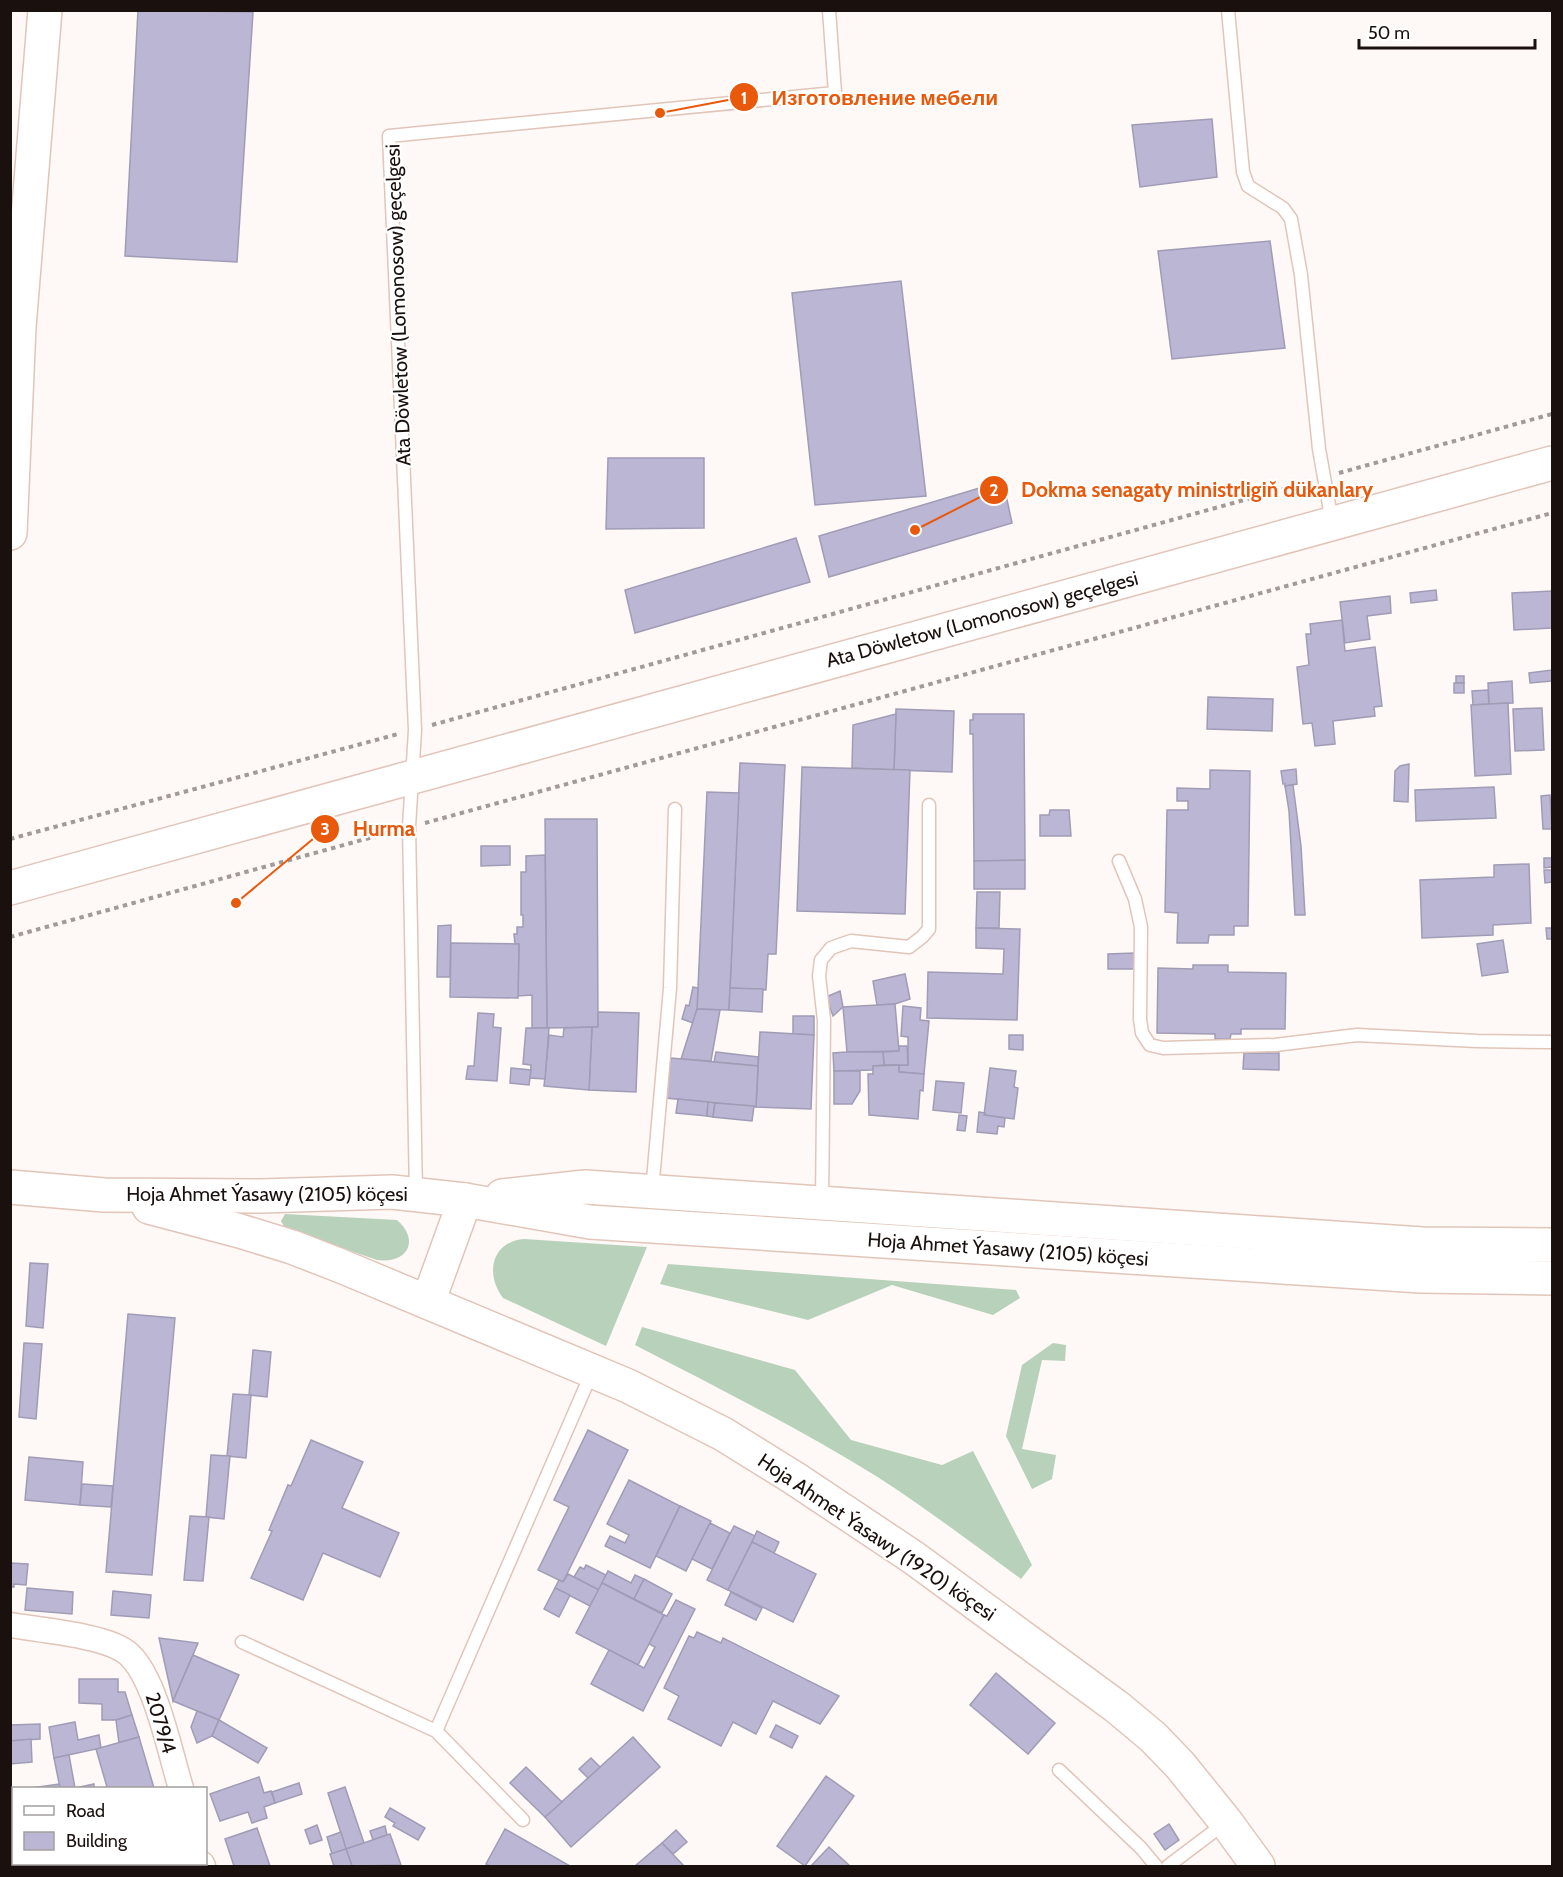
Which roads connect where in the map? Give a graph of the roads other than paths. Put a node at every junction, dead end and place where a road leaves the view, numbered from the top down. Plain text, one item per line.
1 (45, 10) edge
2 (829, 10) edge
3 (1228, 10) edge
4 (15, 328) edge
5 (1552, 463) edge
6 (1332, 522) junction
7 (10, 533) edge
8 (412, 777) junction
9 (929, 805) dead end
10 (675, 809) dead end
11 (1119, 861) dead end
12 (10, 888) edge
13 (1552, 1042) edge
14 (10, 1187) edge
15 (651, 1192) junction
16 (416, 1194) junction
17 (104, 1195) junction
18 (465, 1200) junction
19 (822, 1203) junction
20 (1552, 1245) edge
21 (1552, 1278) edge
22 (428, 1302) junction
23 (593, 1371) junction
24 (10, 1625) edge
25 (242, 1642) dead end
26 (435, 1731) junction
27 (1059, 1770) dead end
28 (181, 1787) edge
29 (523, 1820) dead end
30 (1226, 1822) junction
31 (1156, 1866) edge
32 (1168, 1866) edge
33 (1258, 1866) edge

1 - 4 street
2 - 8 lane, Ata Döwletow (Lomonosow) geçelgesi
3 - 6 lane
4 - 7 street
5 - 6 street, Ata Döwletow (Lomonosow) geçelgesi
6 - 8 street, Ata Döwletow (Lomonosow) geçelgesi
8 - 12 street, Ata Döwletow (Lomonosow) geçelgesi
8 - 16 lane
9 - 19 lane
10 - 15 lane
11 - 13 lane
14 - 17 street, Hoja Ahmet Ýasawy (2105) köçesi
15 - 18 street, Hoja Ahmet Ýasawy (2105) köçesi
15 - 19 street, Hoja Ahmet Ýasawy (2105) köçesi
16 - 17 street, Hoja Ahmet Ýasawy (2105) köçesi
16 - 18 street, Hoja Ahmet Ýasawy (2105) köçesi
17 - 22 street, Hoja Ahmet Ýasawy (2105) köçesi
18 - 21 street, Hoja Ahmet Ýasawy (2105) köçesi
18 - 22 street
19 - 20 street, Hoja Ahmet Ýasawy (2105) köçesi
22 - 23 street, Hoja Ahmet Ýasawy (1920) köçesi
23 - 26 lane
23 - 30 street, Hoja Ahmet Ýasawy (1920) köçesi
24 - 28 street, 2079/4 / 2079/4
25 - 26 lane
26 - 29 lane
27 - 31 lane
30 - 32 lane
30 - 33 street, Hoja Ahmet Ýasawy (1920) köçesi

